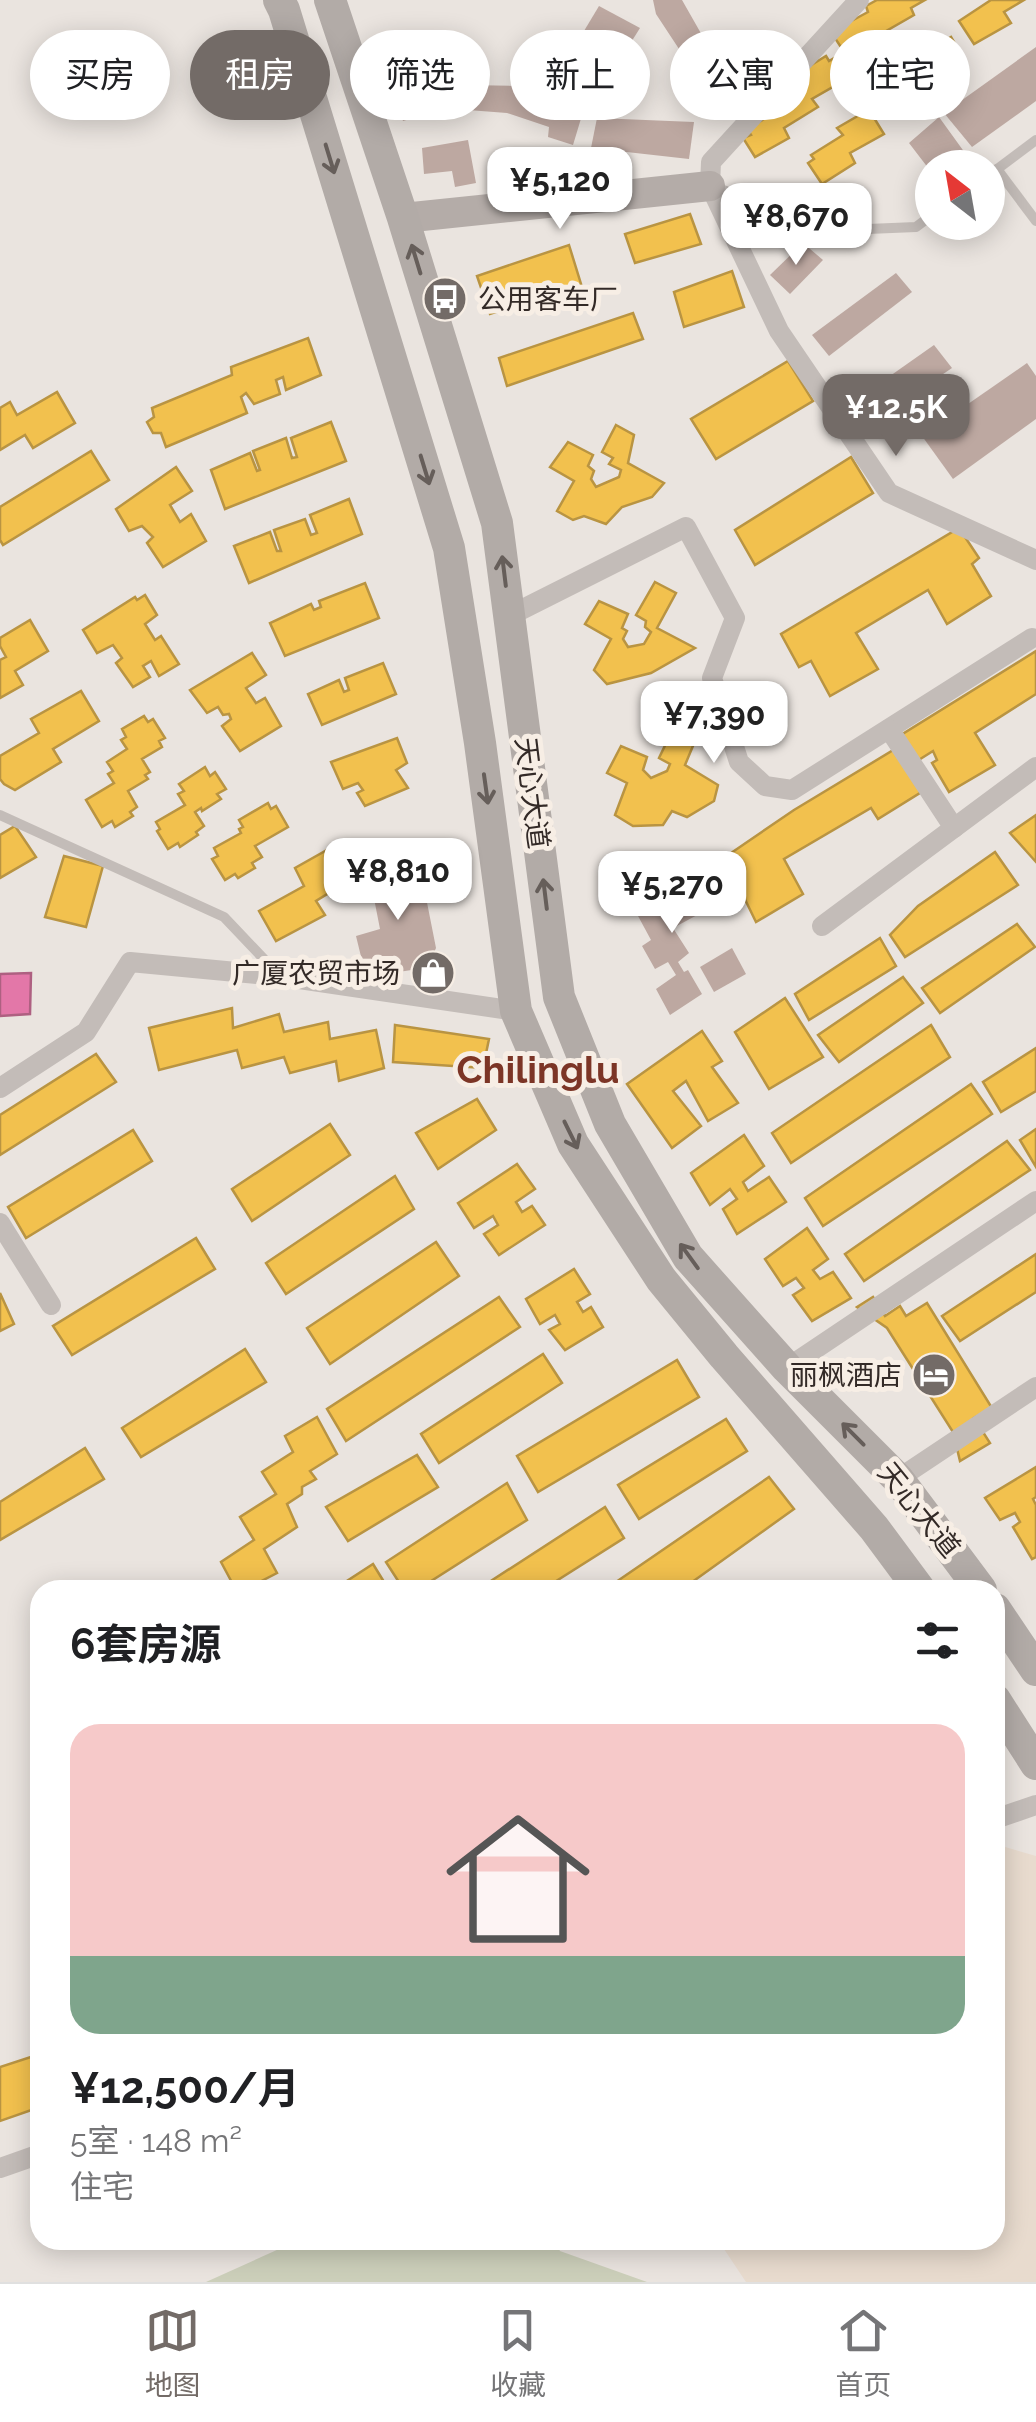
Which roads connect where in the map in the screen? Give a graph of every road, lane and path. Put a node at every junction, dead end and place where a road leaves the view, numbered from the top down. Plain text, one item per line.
1 (279, 0) edge
2 (330, 0) edge
3 (860, 0) edge
4 (1036, 140) edge
5 (1005, 163) edge
6 (710, 186) junction
7 (1005, 186) edge
8 (403, 218) junction
9 (1036, 221) edge
10 (915, 227) edge
11 (1036, 560) edge
12 (509, 616) junction
13 (1032, 638) dead end
14 (889, 729) junction
15 (1036, 767) edge
16 (0, 815) edge
17 (954, 828) junction
18 (822, 926) dead end
19 (279, 976) junction
20 (516, 1011) junction
21 (0, 1088) edge
22 (1036, 1201) edge
23 (0, 1222) edge
24 (51, 1305) dead end
25 (787, 1368) junction
26 (1036, 1386) edge
27 (898, 1479) junction
28 (913, 1580) edge
29 (974, 1580) edge
30 (1005, 1623) edge
31 (1036, 1670) edge
32 (1005, 1716) edge
33 (1036, 1764) edge
34 (1036, 1805) edge
35 (1005, 1816) edge
36 (30, 2158) edge
37 (0, 2168) edge

1 -> 20 main road, 天心大道
2 - 8 main road, 天心大道
3 - 6 street
4 - 5 lane
6 - 8 street
6 - 10 lane
6 - 11 street
7 - 9 lane
12 -> 8 main road, 天心大道
12 - 14 street
25 -> 12 main road, 天心大道
13 - 14 street
14 - 17 street
15 - 17 street
16 - 19 lane
17 - 18 street
19 - 20 street
19 - 21 street
20 -> 28 main road, 天心大道
22 - 25 street
23 - 24 street
27 -> 25 main road, 天心大道
26 - 27 street
27 - 29 main road, 天心大道
30 - 31 main road
32 - 33 main road
34 - 35 street
36 - 37 street

